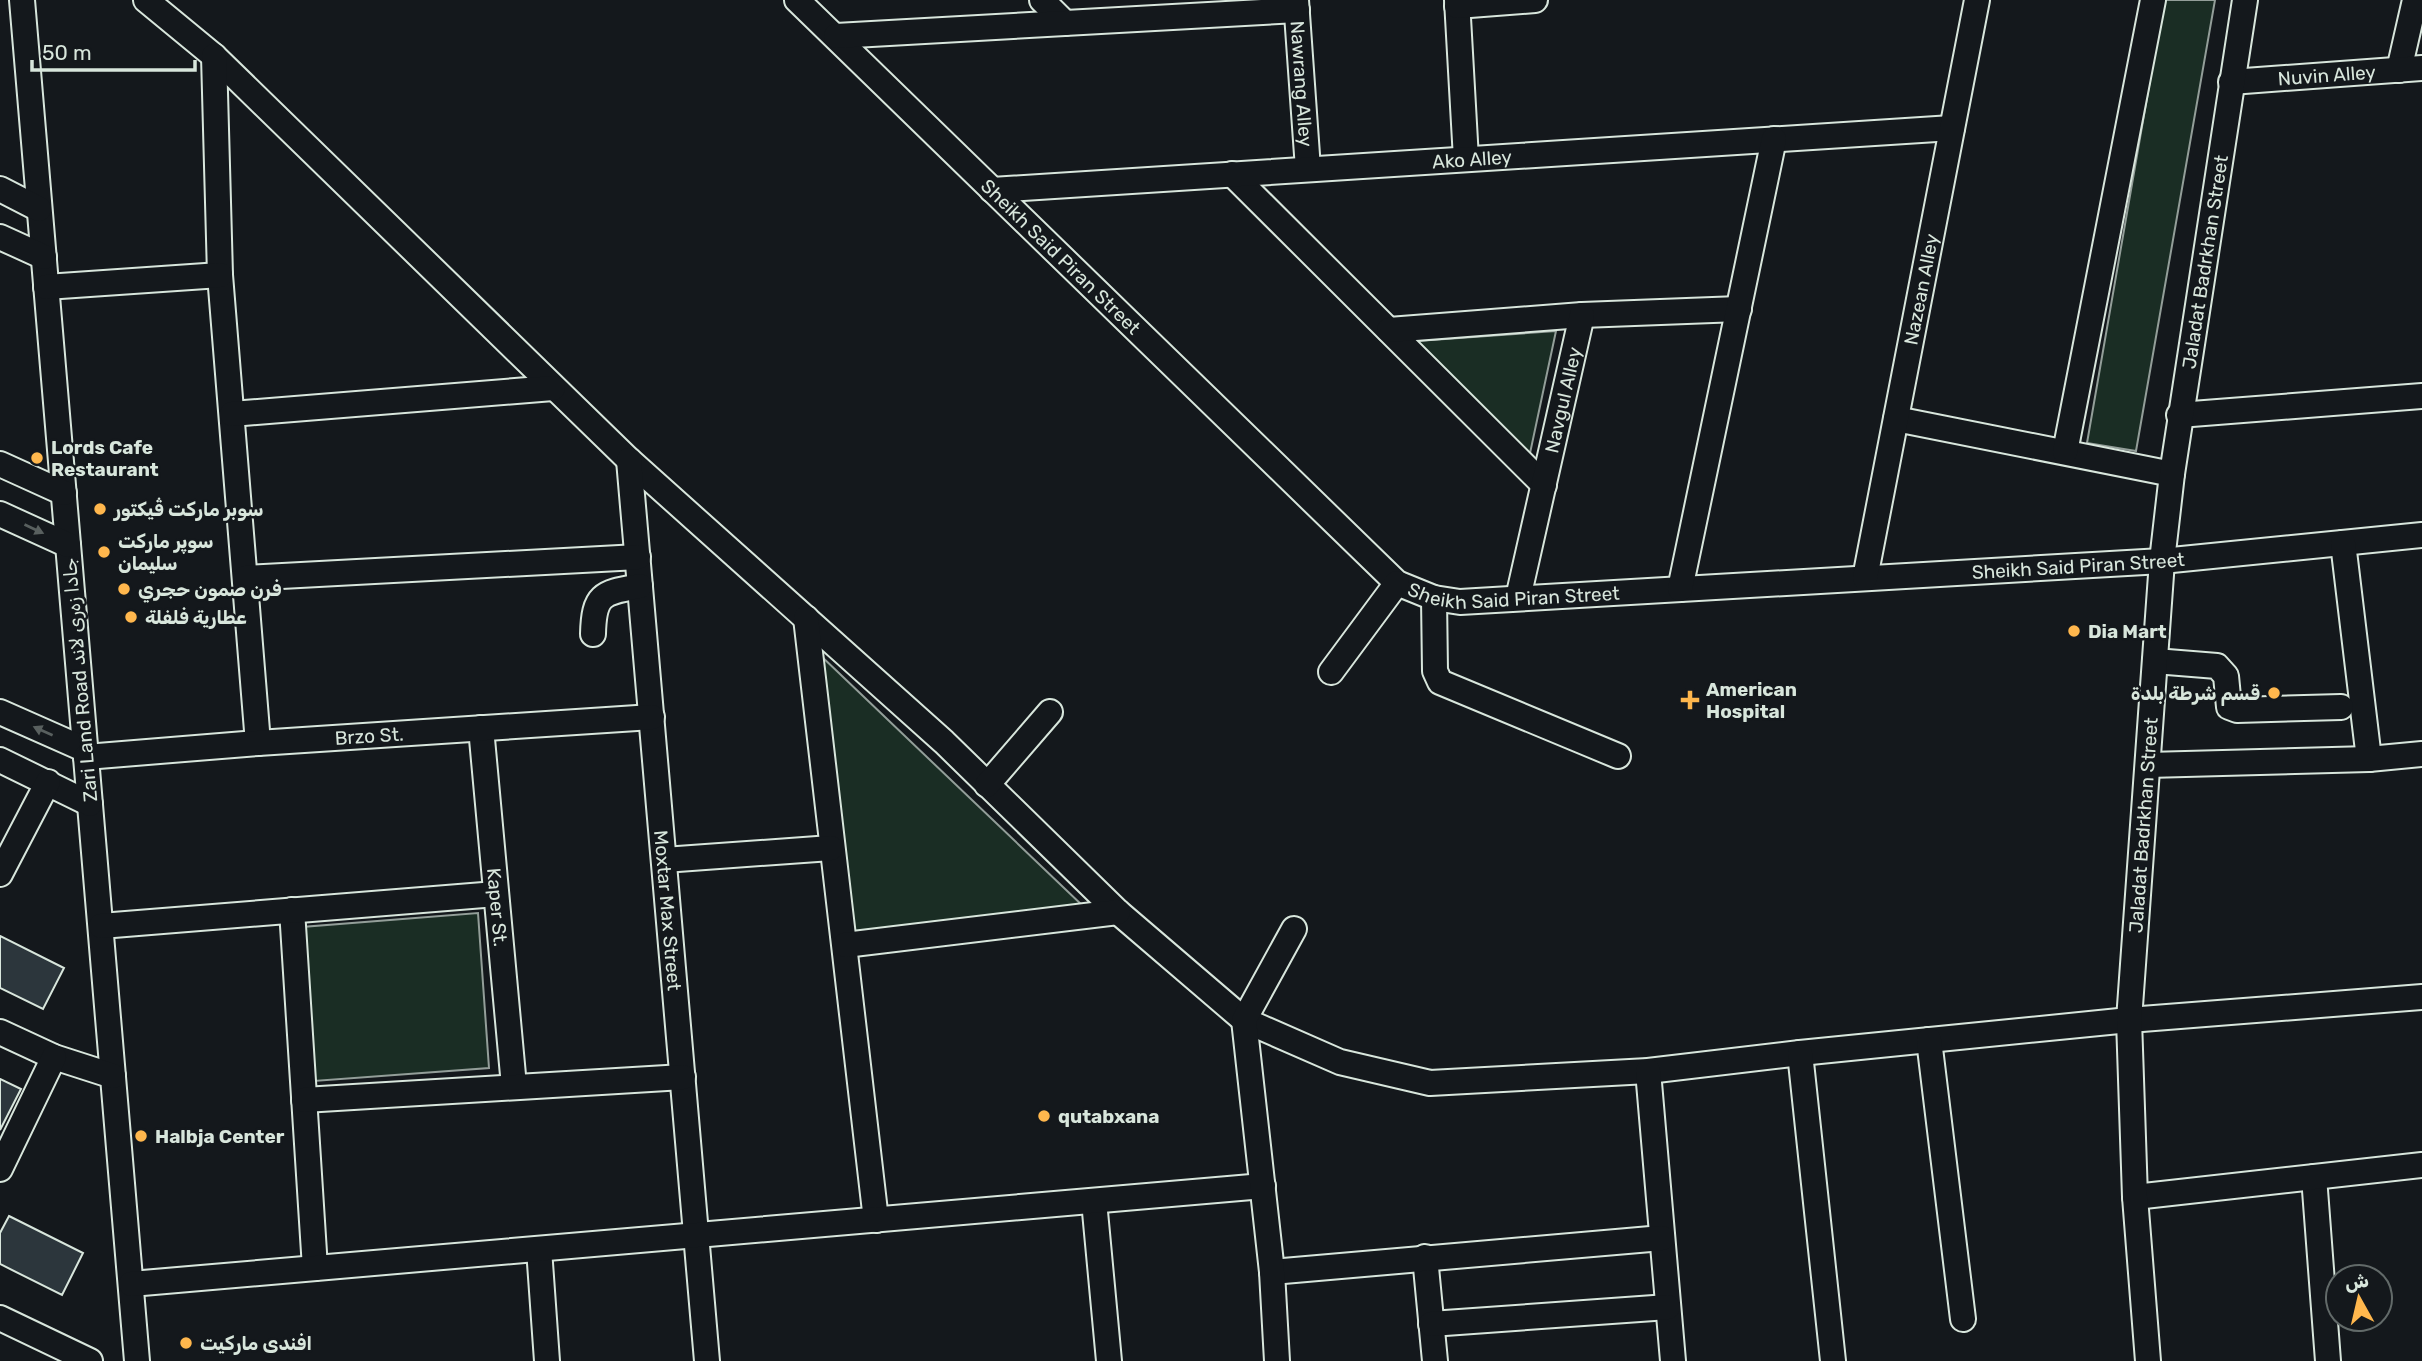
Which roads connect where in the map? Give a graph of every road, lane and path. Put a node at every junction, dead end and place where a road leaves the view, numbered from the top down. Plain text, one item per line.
1 (146, 0) edge
2 (797, 0) edge
3 (1042, 0) edge
4 (1535, 0) edge
5 (1977, 0) edge
6 (2153, 0) edge
7 (2245, 0) edge
8 (2415, 0) edge
9 (20, 1) edge
10 (1291, 3) edge
11 (1457, 3) edge
12 (1065, 23) junction
13 (836, 36) junction
14 (214, 57) junction
15 (2411, 69) edge
16 (2231, 82) junction
17 (1952, 128) junction
18 (1774, 139) junction
19 (1466, 159) junction
20 (1308, 169) junction
21 (1231, 174) junction
22 (0, 189) edge
23 (992, 190) junction
24 (39, 209) junction
25 (0, 237) edge
26 (44, 257) junction
27 (220, 275) junction
28 (46, 287) junction
29 (1739, 309) junction
30 (1582, 315) junction
31 (1389, 330) junction
32 (553, 388) junction
33 (2422, 396) edge
34 (232, 414) junction
35 (2179, 415) junction
36 (1896, 419) junction
37 (2065, 452) junction
38 (629, 460) junction
39 (0, 464) edge
40 (2172, 474) junction
41 (1544, 485) junction
42 (64, 493) junction
43 (0, 514) edge
44 (2422, 535) edge
45 (2343, 543) junction
46 (68, 545) junction
47 (638, 556) junction
48 (2162, 561) junction
49 (245, 578) junction
50 (1865, 578) junction
51 (1397, 583) junction
52 (640, 586) junction
53 (1680, 589) junction
54 (1434, 598) junction
55 (1518, 598) junction
56 (806, 618) junction
57 (593, 634) dead end
58 (2155, 661) junction
59 (1331, 672) dead end
60 (2341, 707) dead end
61 (0, 712) edge
62 (1050, 712) dead end
63 (652, 717) junction
64 (481, 728) junction
65 (258, 743) junction
66 (86, 754) junction
67 (2422, 754) edge
68 (1618, 756) dead end
69 (2369, 759) junction
70 (0, 760) edge
71 (2148, 765) junction
72 (48, 782) junction
73 (987, 785) junction
74 (90, 804) junction
75 (831, 848) junction
76 (664, 860) junction
77 (0, 874) edge
78 (496, 894) junction
79 (292, 910) junction
80 (1118, 912) junction
81 (101, 926) junction
82 (1294, 929) dead end
83 (845, 944) junction
84 (2422, 997) edge
85 (1244, 1020) junction
86 (2129, 1020) junction
87 (0, 1032) edge
88 (1929, 1040) junction
89 (1800, 1053) junction
90 (54, 1057) junction
91 (1648, 1071) junction
92 (113, 1076) junction
93 (683, 1077) junction
94 (514, 1086) junction
95 (304, 1100) junction
96 (2422, 1165) edge
97 (0, 1169) edge
98 (2314, 1177) junction
99 (1263, 1186) junction
100 (2135, 1197) junction
101 (1094, 1201) junction
102 (876, 1220) junction
103 (696, 1235) junction
104 (1662, 1238) junction
105 (539, 1249) junction
106 (1424, 1257) junction
107 (315, 1268) junction
108 (1272, 1272) junction
109 (131, 1284) junction
110 (1668, 1307) junction
111 (0, 1318) edge
112 (1963, 1319) dead end
113 (1431, 1324) junction
114 (78, 1358) edge
115 (138, 1361) edge
116 (547, 1361) edge
117 (707, 1361) edge
118 (1109, 1361) edge
119 (1277, 1361) edge
120 (1435, 1361) edge
121 (1673, 1361) edge
122 (1833, 1361) edge
123 (2148, 1361) edge
124 (2328, 1361) edge

1 - 14 street
2 - 13 street, Sheikh Said Piran Street
3 - 12 street
4 - 11 street
5 - 17 street, Nazean Alley
6 - 37 street
7 - 16 street, Jaladat Badrkhan Street
8 - 15 street
9 - 24 street, Zari Land Road جادا زەری لاند
10 - 12 street
10 - 20 street, Nawrang Alley
11 - 19 street
12 - 13 street
13 - 23 street, Sheikh Said Piran Street
14 - 27 street
14 - 32 street
15 - 16 street, Nuvin Alley
16 - 35 street, Jaladat Badrkhan Street
17 - 18 street, Ako Alley
17 - 36 street, Nazean Alley
18 - 19 street, Ako Alley
18 - 29 street
19 - 20 street, Ako Alley
20 - 21 street, Ako Alley
21 - 23 street, Ako Alley
21 - 31 street
22 - 24 street
23 - 51 street, Sheikh Said Piran Street
24 - 26 street, Zari Land Road جادا زەری لاند
25 - 26 street
26 - 28 street, Zari Land Road جادا زەری لاند
27 - 28 street
27 - 34 street
28 - 42 street, Zari Land Road جادا زەری لاند
29 - 30 street
29 - 53 street
30 - 31 street
30 - 41 street, Navgul Alley
31 - 41 street
32 - 34 street
32 - 38 street
33 - 35 street
34 - 49 street
35 - 40 street, Jaladat Badrkhan Street
36 - 37 street
36 - 50 street, Nazean Alley
37 - 40 street
38 - 47 street, Moxtar Max Street
38 - 56 street
39 - 42 street
40 - 48 street, Jaladat Badrkhan Street
41 - 55 street, Navgul Alley
42 - 46 street, Zari Land Road جادا زەری لاند
43 -> 46 street
44 - 45 street, Sheikh Said Piran Street
45 - 48 street, Sheikh Said Piran Street
45 - 69 street
46 - 66 street, Zari Land Road جادا زەری لاند
47 - 49 street
47 - 52 street, Moxtar Max Street
48 - 50 street, Sheikh Said Piran Street
48 - 58 street, Jaladat Badrkhan Street
49 - 65 street
50 - 53 street, Sheikh Said Piran Street
51 - 54 street, Sheikh Said Piran Street
51 - 59 street
52 - 57 street
52 - 63 street, Moxtar Max Street
53 - 55 street, Sheikh Said Piran Street
54 - 55 street, Sheikh Said Piran Street
54 - 68 street
56 - 73 street
56 - 75 street
58 - 60 street
58 - 71 street, Jaladat Badrkhan Street
66 -> 61 street
62 - 73 street
63 - 64 street, Brzo St.
63 - 76 street, Moxtar Max Street
64 - 65 street, Brzo St.
64 - 78 street, Kaper St.
65 - 66 street, Brzo St.
66 - 74 street, Zari Land Road جادا زەری لاند
67 - 69 street
69 - 71 street
70 - 72 street
71 - 86 street, Jaladat Badrkhan Street
72 - 74 street
72 - 77 street
73 - 80 street
74 - 81 street, Zari Land Road جادا زەری لاند
75 - 76 street
75 - 83 street
76 - 93 street, Moxtar Max Street
78 - 79 street
78 - 94 street, Kaper St.
79 - 81 street
79 - 95 street
80 - 83 street
80 - 85 street
81 - 92 street, Zari Land Road جادا زەری لاند
82 - 85 street
83 - 102 street
84 - 86 street
85 - 91 street
85 - 99 street
86 - 88 street
86 - 100 street, Jaladat Badrkhan Street
87 - 90 street
88 - 89 street
88 - 112 street
89 - 91 street
89 - 122 street
90 - 92 street
90 - 97 street
91 - 104 street
92 - 109 street, Zari Land Road جادا زەری لاند
93 - 94 street
93 - 103 street, Moxtar Max Street
94 - 95 street
95 - 107 street
96 - 98 street
98 - 100 street
98 - 124 street
99 - 101 street
99 - 108 street
100 - 123 street, Jaladat Badrkhan Street
101 - 102 street
101 - 118 street
102 - 103 street
103 - 105 street
103 - 117 street, Moxtar Max Street
104 - 106 street
104 - 110 street
105 - 107 street
105 - 116 street
106 - 108 street
106 - 113 street
107 - 109 street
108 - 119 street
109 - 115 street, Zari Land Road جادا زەری لاند
110 - 113 street
110 - 121 street
111 - 114 street
113 - 120 street

